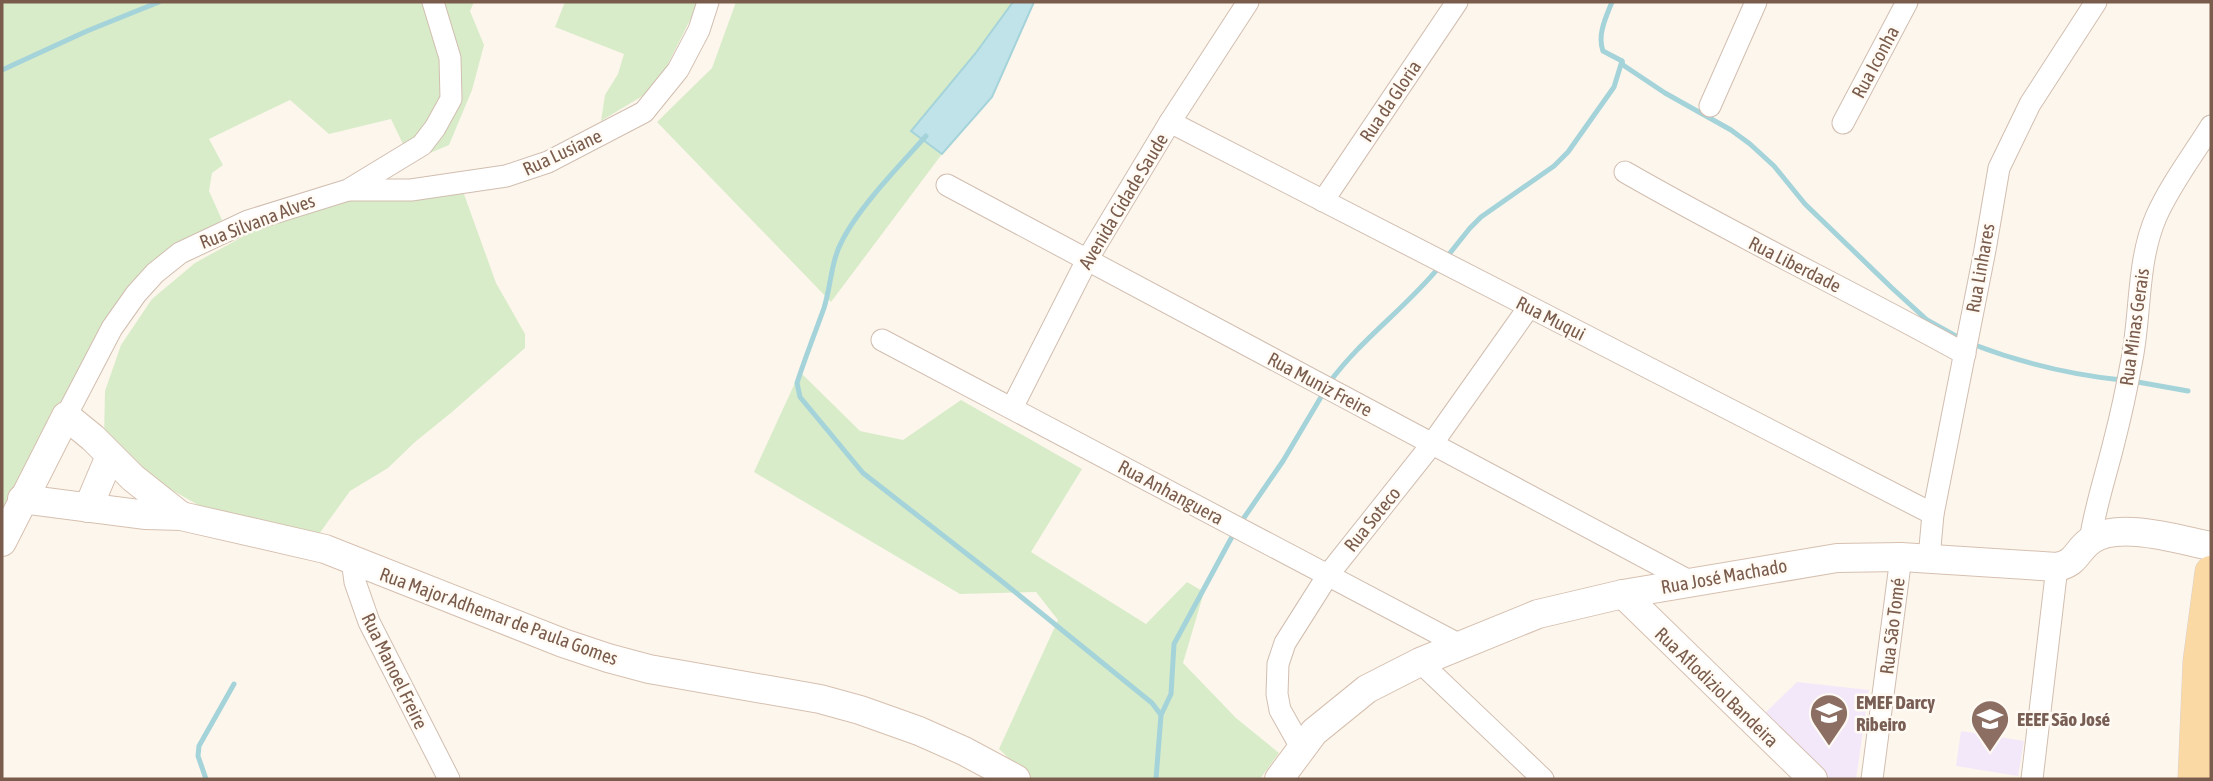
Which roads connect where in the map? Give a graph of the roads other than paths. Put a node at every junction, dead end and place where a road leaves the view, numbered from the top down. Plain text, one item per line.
1 (433, 2) edge
2 (708, 2) edge
3 (1248, 2) edge
4 (1457, 2) edge
5 (1756, 2) edge
6 (1908, 2) edge
7 (2096, 2) edge
8 (1710, 106) dead end
9 (1170, 122) junction
10 (1843, 123) dead end
11 (2211, 126) edge
12 (1625, 172) dead end
13 (947, 185) dead end
14 (348, 190) junction
15 (1323, 201) junction
16 (1087, 260) junction
17 (1529, 307) junction
18 (882, 340) dead end
19 (1965, 354) junction
20 (1012, 408) junction
21 (66, 416) junction
22 (1432, 444) junction
23 (110, 456) junction
24 (22, 499) junction
25 (88, 508) junction
26 (1933, 514) junction
27 (181, 516) junction
28 (2090, 541) junction
29 (2, 542) edge
30 (2211, 546) edge
31 (1901, 556) junction
32 (1929, 558) junction
33 (352, 560) junction
34 (2057, 567) junction
35 (2211, 572) edge
36 (1328, 575) junction
37 (1693, 583) junction
38 (1623, 594) junction
39 (1460, 645) junction
40 (1420, 662) junction
41 (1302, 749) junction
42 (449, 779) edge
43 (1016, 779) edge
44 (1280, 779) edge
45 (1543, 779) edge
46 (1813, 779) edge
47 (1872, 779) edge
48 (2032, 779) edge
49 (2194, 779) edge

1 - 14 street, Rua Silvana Alves
2 - 14 street, Rua Lusiane
3 - 9 street, Avenida Cidade Saude
4 - 15 street, Rua da Gloria
5 - 8 street
6 - 10 street, Rua Iconha
7 - 19 street, Rua Linhares
9 - 15 street, Rua Muqui
9 - 16 street, Avenida Cidade Saude
11 - 28 street, Rua Minas Gerais
12 - 19 street, Rua Liberdade
13 - 16 street, Rua Muniz Freire
14 - 21 street, Rua Silvana Alves
15 - 17 street, Rua Muqui
16 - 20 street, Avenida Cidade Saude
16 - 22 street, Rua Muniz Freire
17 - 22 street, Rua Soteco
17 - 26 street, Rua Muqui
18 - 20 street, Rua Anhanguera
19 - 26 street, Rua Linhares
20 - 36 street, Rua Anhanguera
21 - 23 street, Rua Major Adhemar de Paula Gomes
21 - 24 street, Rua Silvana Alves
22 - 36 street, Rua Soteco
22 - 37 street, Rua Muniz Freire
23 - 25 street
23 - 27 street, Rua Major Adhemar de Paula Gomes
24 - 25 street, Rua Major Adhemar de Paula Gomes
24 - 29 street, Rua Silvana Alves
25 - 27 street, Rua Major Adhemar de Paula Gomes
26 - 32 street, Rua Linhares
27 - 33 street, Rua Major Adhemar de Paula Gomes
28 - 30 street
28 - 34 street
31 - 32 street, Rua José Machado
31 - 37 street, Rua José Machado
31 - 47 street, Rua São Tomé
32 - 34 street, Rua José Machado
33 - 42 street, Rua Manoel Freire
33 - 43 street, Rua Major Adhemar de Paula Gomes
34 - 48 street
35 - 49 main road
36 - 39 street, Rua Anhanguera
36 - 41 street, Rua Soteco
37 - 38 street, Rua José Machado
38 - 39 street, Rua José Machado
38 - 46 street, Rua Aflodiziol Bandeira
39 - 40 street, Rua José Machado
40 - 41 street, Rua José Machado
40 - 45 street
41 - 44 street, Rua José Machado

